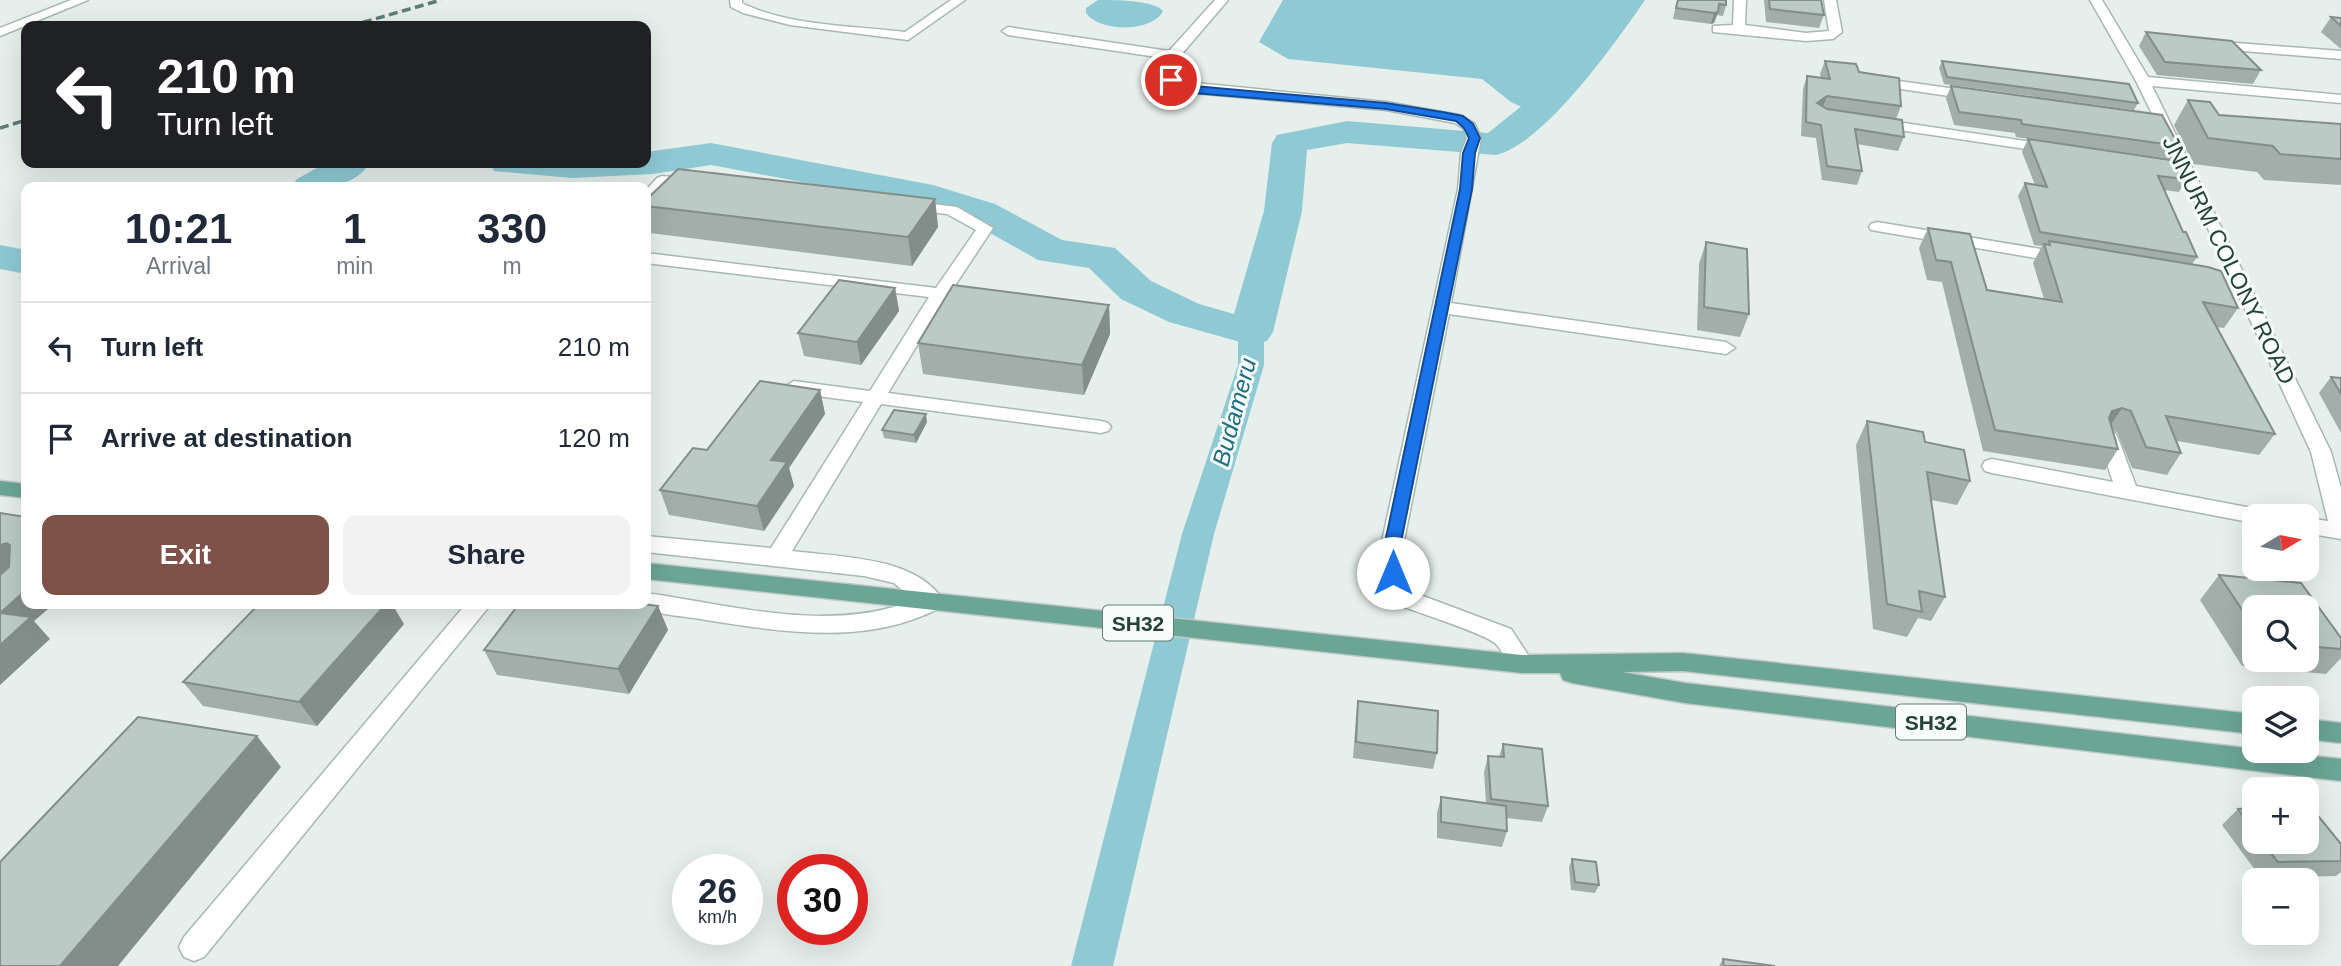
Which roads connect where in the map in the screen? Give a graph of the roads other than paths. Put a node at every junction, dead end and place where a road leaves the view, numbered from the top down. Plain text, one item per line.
1 (82, 0) edge
2 (736, 0) edge
3 (959, 0) edge
4 (1222, 0) edge
5 (1740, 0) edge
6 (1830, 0) edge
7 (2096, 0) edge
8 (28, 21) edge
9 (21, 24) edge
10 (1739, 26) junction
11 (1718, 29) dead end
12 (1008, 31) dead end
13 (0, 32) edge
14 (2196, 44) edge
15 (1172, 55) junction
16 (2341, 55) edge
17 (2143, 81) junction
18 (1885, 83) edge
19 (1996, 98) edge
20 (2341, 99) edge
21 (1863, 121) edge
22 (2064, 150) edge
23 (717, 187) edge
24 (651, 193) edge
25 (896, 204) edge
26 (1877, 227) dead end
27 (651, 259) edge
28 (2080, 260) edge
29 (940, 294) junction
30 (966, 297) edge
31 (1441, 307) junction
32 (1726, 348) dead end
33 (782, 386) edge
34 (877, 399) junction
35 (1101, 427) dead end
36 (2108, 438) edge
37 (2331, 454) edge
38 (1992, 466) dead end
39 (0, 488) edge
40 (21, 490) edge
41 (2128, 493) junction
42 (2242, 513) edge
43 (2319, 527) edge
44 (2341, 530) edge
45 (651, 544) edge
46 (777, 557) junction
47 (651, 572) edge
48 (651, 602) edge
49 (932, 602) junction
50 (475, 609) edge
51 (1522, 664) junction
52 (2242, 723) edge
53 (2319, 730) edge
54 (2341, 733) edge
55 (2341, 770) edge
56 (194, 947) dead end

1 - 8 street
2 - 3 street
4 - 15 street
5 - 10 street
6 - 10 street
7 - 17 street, JNNURM COLONY ROAD
9 - 13 street
10 - 11 street
12 - 15 street
14 - 16 street
15 - 31 street
17 - 20 street
17 - 37 street, JNNURM COLONY ROAD
18 - 19 street
21 - 22 street
23 - 24 street
25 - 29 street
26 - 28 street
27 - 29 street
29 - 30 street
29 - 34 street
31 - 32 street
31 - 51 street
33 - 34 street
34 - 35 street
34 - 46 street
36 - 41 street
37 - 44 street, JNNURM COLONY ROAD
38 - 41 street
39 - 40 main road
41 - 42 street
43 - 44 street
45 - 46 street
46 - 49 street
47 - 49 main road, SH32
48 - 49 street
49 - 51 main road, SH32
50 - 56 street
51 - 52 main road, SH32
51 - 55 main road, SH32
53 - 54 main road

